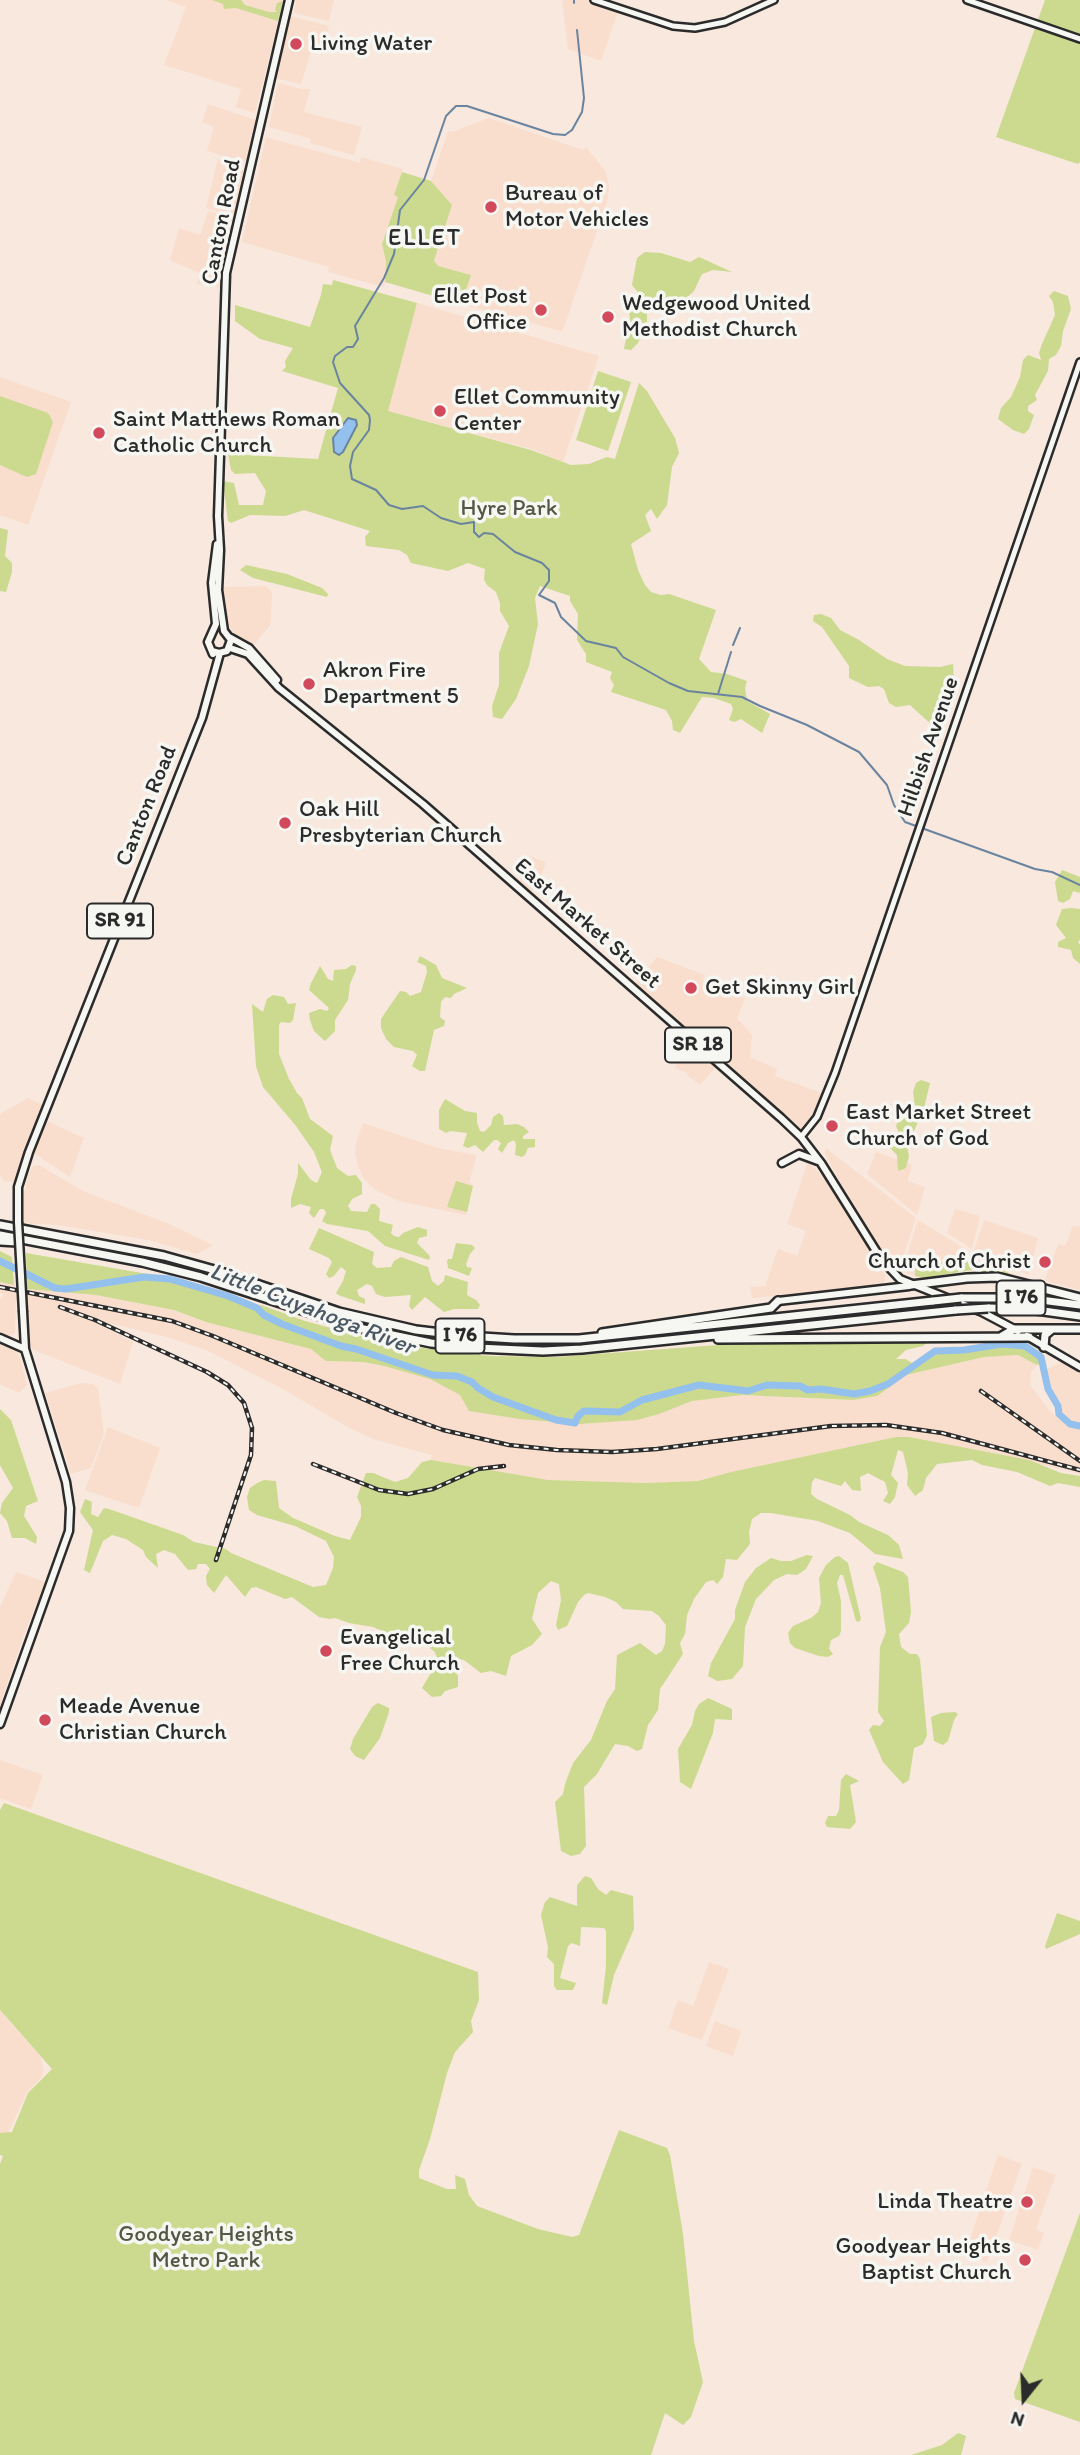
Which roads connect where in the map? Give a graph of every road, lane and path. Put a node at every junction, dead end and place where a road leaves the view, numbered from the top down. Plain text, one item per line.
1 (289, 0) edge
2 (594, 0) edge
3 (774, 0) edge
4 (967, 0) edge
5 (1080, 39) edge
6 (1080, 362) edge
7 (218, 538) junction
8 (214, 631) junction
9 (224, 631) junction
10 (231, 638) junction
11 (230, 648) junction
12 (212, 651) junction
13 (220, 653) junction
14 (215, 666) junction
15 (284, 690) junction
16 (801, 1138) junction
17 (782, 1163) dead end
18 (821, 1163) junction
19 (0, 1225) edge
20 (0, 1235) edge
21 (0, 1241) edge
22 (52, 1244) junction
23 (886, 1265) junction
24 (911, 1285) junction
25 (883, 1290) junction
26 (1080, 1298) edge
27 (778, 1301) joint
28 (1080, 1305) edge
29 (1080, 1315) edge
30 (1014, 1329) junction
31 (1052, 1329) junction
32 (1080, 1329) edge
33 (1029, 1337) junction
34 (0, 1338) edge
35 (998, 1338) junction
36 (579, 1339) junction
37 (665, 1341) junction
38 (1044, 1347) junction
39 (25, 1349) junction
40 (1080, 1367) edge
41 (0, 1724) edge

1 - 7 main road, Canton Road
2 - 3 main road
4 - 5 main road
6 - 16 main road, Hilbish Avenue
7 - 8 main road, Canton Road
7 - 9 main road, Canton Road
8 - 9 main road
8 - 12 main road
9 - 10 main road
10 - 11 main road
10 - 15 main road, East Market Street / SR 18
11 - 13 main road
11 - 15 main road, East Market Street / SR 18
12 - 13 main road
12 - 14 main road, Canton Road / SR 91
13 - 14 main road, Canton Road / SR 91
14 - 39 main road, Canton Road / SR 91, bridge
15 - 16 main road, East Market Street / SR 18
16 - 18 main road, East Market Street / SR 18
17 - 18 main road
18 - 23 main road, East Market Street / SR 18
19 - 36 highway, I 76
20 - 22 highway, I 76
21 - 22 highway
22 - 37 highway, I 76
23 - 24 main road, East Market Street / SR 18
23 - 25 main road
24 - 25 main road
24 - 26 highway
24 - 30 main road, East Market Street / SR 18
25 - 27 main road
27 - 36 highway
28 - 36 highway, I 76, bridge
29 - 37 highway, I 76, bridge
30 - 31 highway
30 - 33 main road, East Market Street / SR 18
30 - 35 highway
31 - 32 highway
31 - 38 highway
33 - 35 highway
33 - 38 main road, East Market Street / SR 18
34 - 39 main road
35 - 37 highway
38 - 40 main road, East Market Street / SR 18
39 - 41 main road, SR 91

